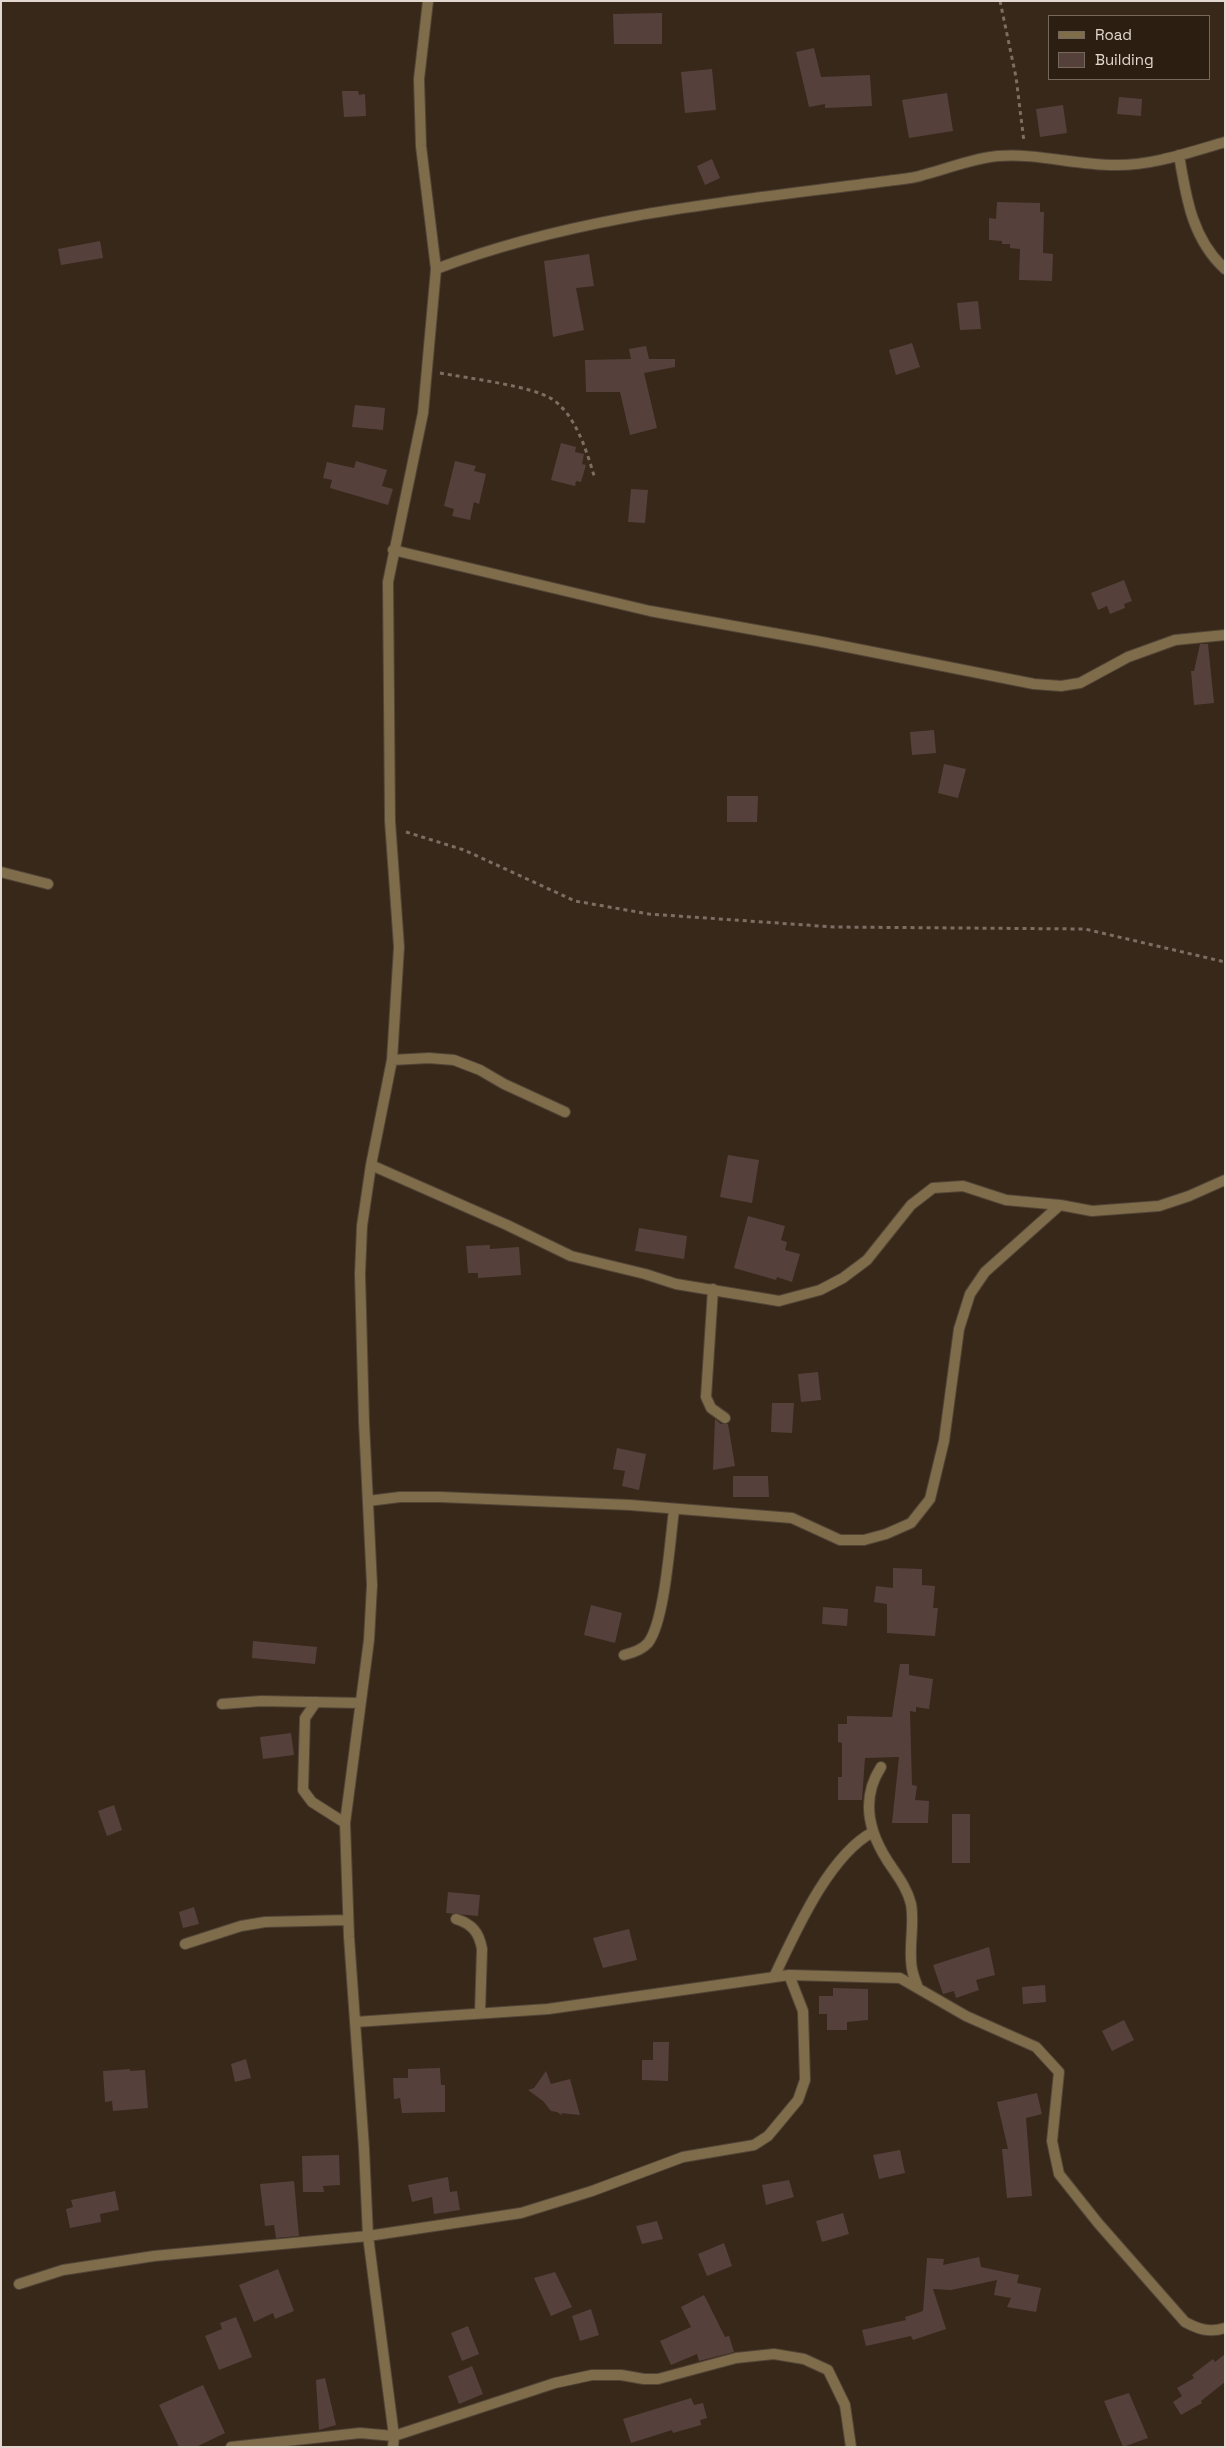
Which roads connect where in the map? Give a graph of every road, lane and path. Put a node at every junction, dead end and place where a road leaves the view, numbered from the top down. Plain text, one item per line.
1 (428, 1) edge
2 (1000, 1) edge
3 (1225, 142) edge
4 (1025, 155) junction
5 (1179, 155) junction
6 (436, 269) junction
7 (1225, 269) edge
8 (427, 371) junction
9 (595, 479) dead end
10 (393, 550) junction
11 (1225, 635) edge
12 (391, 829) junction
13 (1, 872) edge
14 (48, 884) dead end
15 (1225, 962) edge
16 (392, 1060) junction
17 (565, 1112) dead end
18 (371, 1165) junction
19 (1225, 1180) edge
20 (1060, 1205) junction
21 (713, 1289) junction
22 (725, 1418) dead end
23 (368, 1501) junction
24 (674, 1510) junction
25 (624, 1655) dead end
26 (316, 1702) junction
27 (360, 1703) junction
28 (222, 1704) dead end
29 (881, 1767) dead end
30 (345, 1823) junction
31 (873, 1832) junction
32 (456, 1919) dead end
33 (348, 1920) junction
34 (185, 1944) dead end
35 (789, 1975) junction
36 (774, 1977) junction
37 (918, 1988) junction
38 (480, 2013) junction
39 (355, 2022) junction
40 (368, 2236) junction
41 (19, 2284) dead end
42 (1225, 2328) edge
43 (393, 2442) edge
44 (231, 2447) edge
45 (851, 2447) edge

1 - 6 street
2 - 4 path
3 - 5 street
4 - 5 street
4 - 6 street
5 - 7 street
6 - 8 street
8 - 9 path
8 - 10 street
10 - 11 street
10 - 12 street
12 - 15 path
12 - 16 street
13 - 14 street
16 - 17 street
16 - 18 street
18 - 21 street
18 - 23 street
19 - 20 street
20 - 21 street
20 - 24 street
21 - 22 street
23 - 24 street
23 - 27 street
24 - 25 street
26 - 27 street
26 - 28 street
26 - 30 street
27 - 30 street
29 - 31 street
30 - 33 street
31 - 36 street
31 - 37 street
32 - 38 street
33 - 34 street
33 - 39 street
35 - 36 street
35 - 37 street
35 - 40 street
36 - 38 street
37 - 42 street
38 - 39 street
39 - 40 street
40 - 41 street
40 - 43 street
43 - 44 street
43 - 45 street

